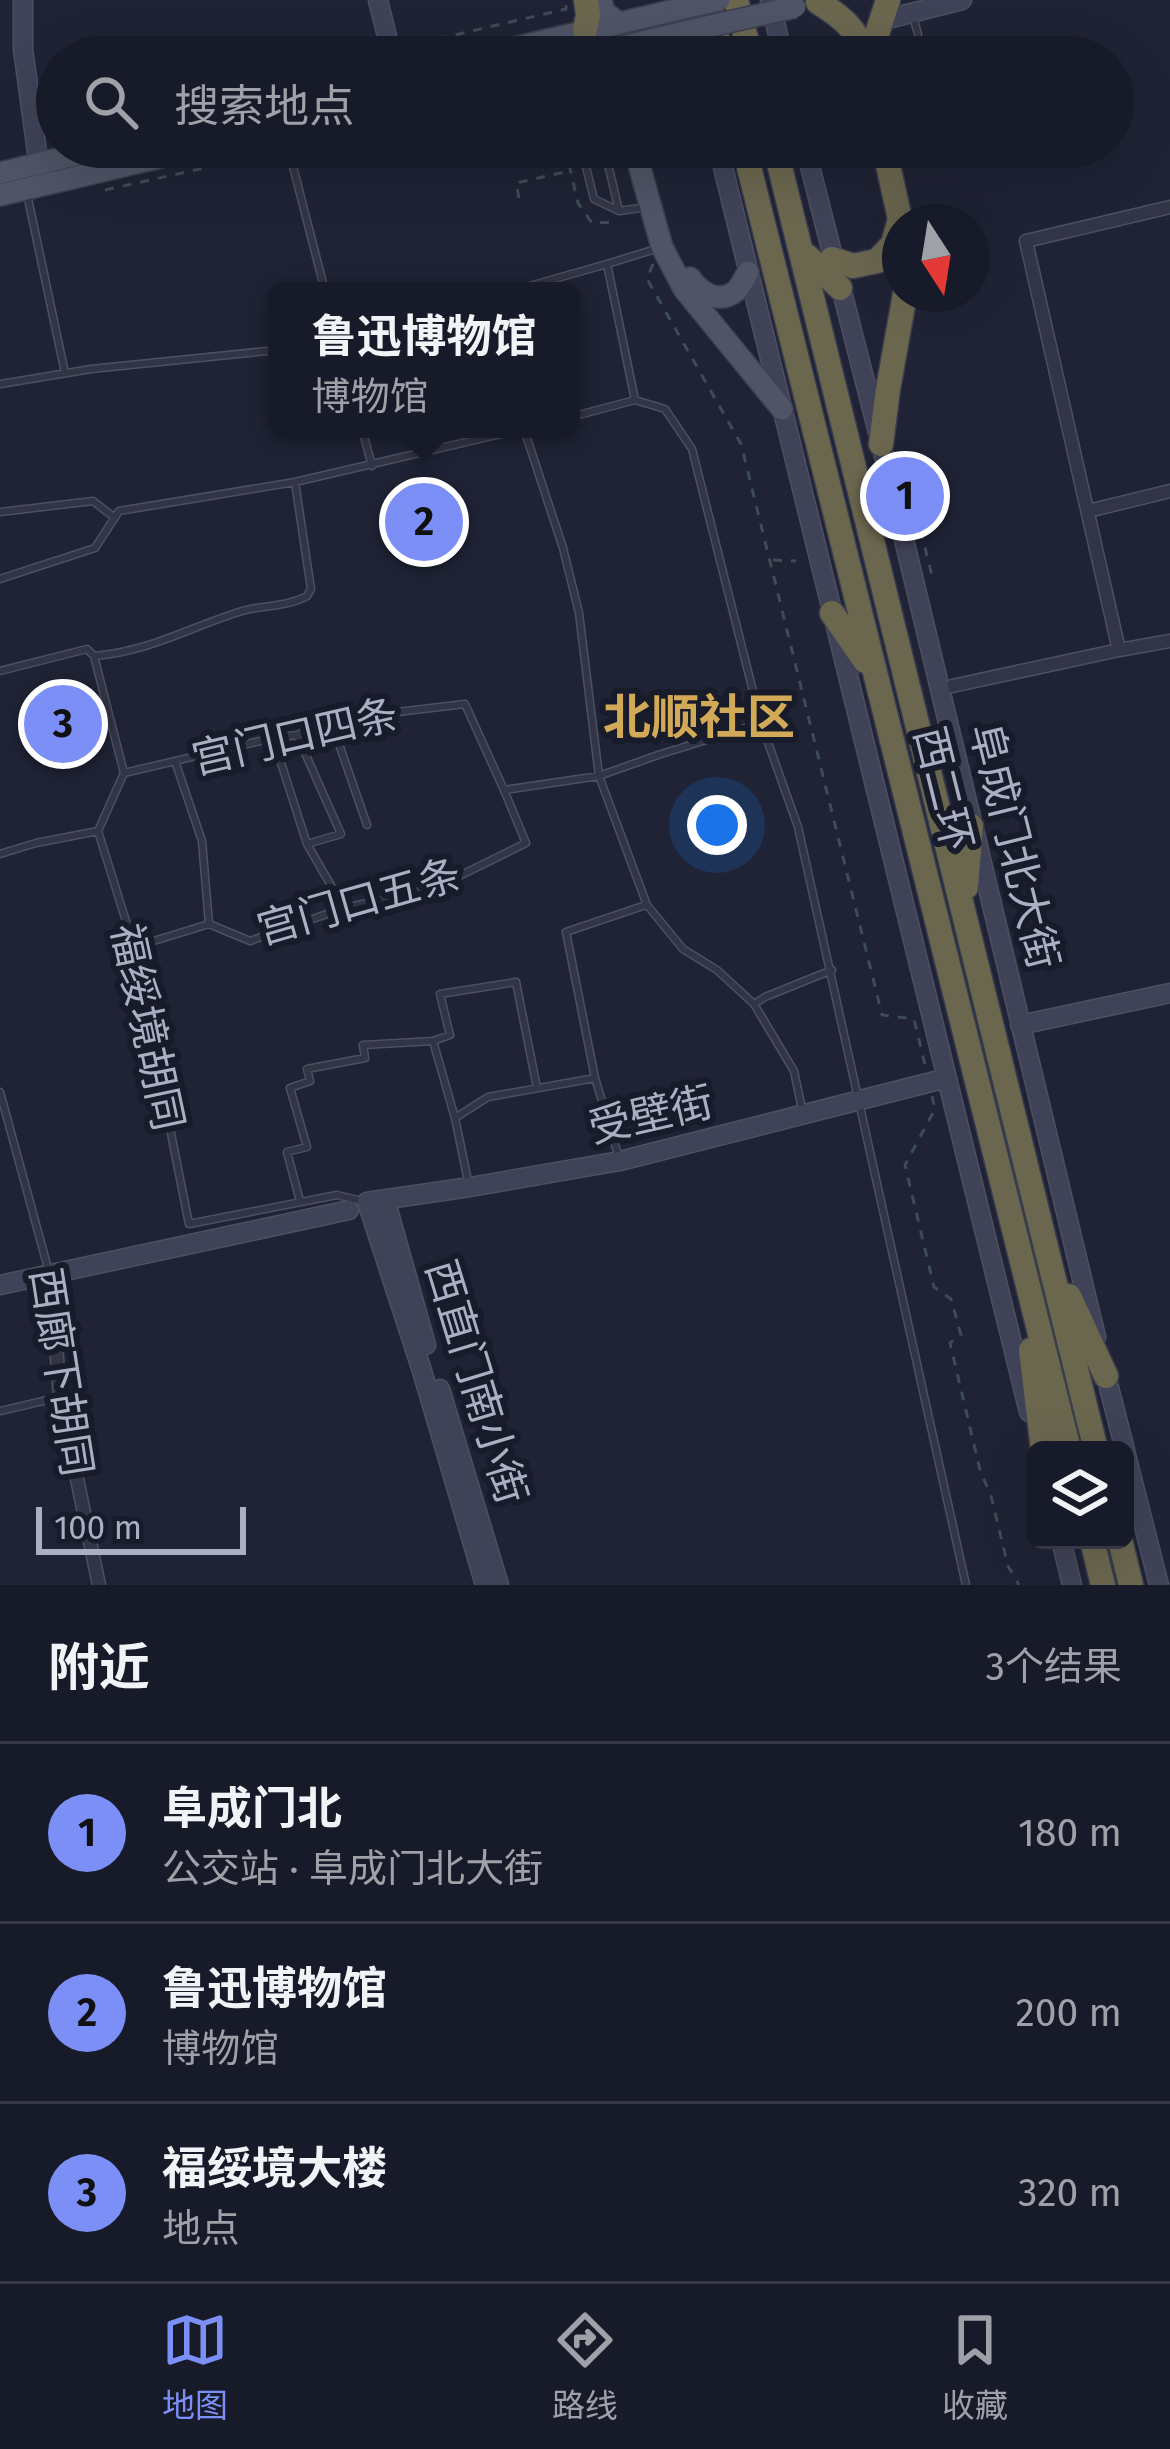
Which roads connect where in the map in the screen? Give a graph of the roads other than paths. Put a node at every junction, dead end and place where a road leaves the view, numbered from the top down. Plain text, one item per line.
1 (23, 0) edge
2 (377, 0) edge
3 (586, 0) edge
4 (601, 0) edge
5 (708, 0) edge
6 (719, 0) edge
7 (736, 0) edge
8 (770, 0) edge
9 (962, 0) edge
10 (813, 3) edge
11 (679, 5) edge
12 (884, 10) edge
13 (912, 14) junction
14 (620, 23) junction
15 (585, 30) junction
16 (918, 34) dead end
17 (387, 36) edge
18 (561, 36) edge
19 (673, 36) edge
20 (689, 36) edge
21 (717, 36) edge
22 (745, 36) edge
23 (778, 36) edge
24 (857, 36) edge
25 (60, 168) edge
26 (93, 168) edge
27 (293, 168) edge
28 (586, 168) edge
29 (609, 168) edge
30 (641, 168) edge
31 (648, 168) edge
32 (723, 168) edge
33 (749, 168) edge
34 (781, 168) edge
35 (810, 168) edge
36 (892, 168) edge
37 (895, 168) edge
38 (0, 173) edge
39 (36, 179) junction
40 (0, 195) edge
41 (905, 204) edge
42 (654, 205) junction
43 (1170, 207) edge
44 (619, 211) junction
45 (656, 249) junction
46 (803, 252) junction
47 (832, 260) junction
48 (607, 264) junction
49 (748, 272) junction
50 (323, 282) edge
51 (544, 282) edge
52 (840, 288) junction
53 (902, 312) edge
54 (268, 351) edge
55 (65, 373) junction
56 (0, 384) edge
57 (635, 400) junction
58 (782, 409) junction
59 (580, 415) edge
60 (364, 438) edge
61 (486, 438) edge
62 (526, 438) edge
63 (881, 444) junction
64 (372, 466) junction
65 (295, 482) junction
66 (1170, 491) edge
67 (0, 512) edge
68 (1088, 512) junction
69 (115, 518) junction
70 (0, 579) edge
71 (832, 613) junction
72 (1170, 641) edge
73 (1119, 650) junction
74 (94, 656) junction
75 (0, 671) edge
76 (873, 673) junction
77 (952, 686) dead end
78 (330, 720) junction
79 (761, 723) junction
80 (297, 735) junction
81 (273, 738) junction
82 (176, 763) junction
83 (124, 773) junction
84 (599, 776) junction
85 (504, 790) junction
86 (367, 825) dead end
87 (971, 826) junction
88 (98, 831) junction
89 (307, 844) junction
90 (0, 854) edge
91 (647, 905) junction
92 (344, 908) junction
93 (964, 914) junction
94 (209, 924) junction
95 (134, 947) junction
96 (832, 970) junction
97 (1170, 993) edge
98 (754, 1004) junction
99 (1020, 1025) junction
100 (433, 1041) junction
101 (595, 1078) junction
102 (947, 1078) junction
103 (537, 1088) junction
104 (0, 1092) edge
105 (857, 1102) junction
106 (803, 1117) junction
107 (455, 1118) junction
108 (620, 1161) junction
109 (470, 1187) junction
110 (300, 1201) junction
111 (367, 1204) junction
112 (1030, 1244) junction
113 (51, 1281) joint
114 (0, 1286) edge
115 (1106, 1376) junction
116 (60, 1397) junction
117 (0, 1412) edge
118 (1039, 1441) edge
119 (1041, 1441) edge
120 (1067, 1441) edge
121 (1093, 1441) edge
122 (1123, 1441) edge
123 (1134, 1486) edge
124 (1063, 1549) edge
125 (1094, 1549) edge
126 (1122, 1549) edge
127 (99, 1585) edge
128 (484, 1585) edge
129 (499, 1585) edge
130 (966, 1585) edge
131 (1072, 1585) edge
132 (1103, 1585) edge
133 (1131, 1585) edge
134 (1159, 1585) edge

1 - 39 street
2 - 17 street
3 - 15 highway
4 - 14 main road
5 - 21 highway
6 - 11 main road, bridge
7 - 22 highway
8 - 23 street
9 - 13 street
10 - 19 main road, bridge
10 - 24 highway
11 - 14 main road
11 - 20 street
12 - 13 street
13 - 16 lane
14 - 15 main road
15 - 18 main road
25 - 39 main road
26 - 39 main road
27 - 50 lane
28 - 44 lane
29 - 44 lane
30 - 42 main road
31 - 42 main road
32 - 49 street
33 - 76 highway, 西二环
34 - 46 highway, 西二环
35 - 47 street, 阜成门北大街
36 - 47 highway
37 - 41 highway
38 - 39 main road
39 - 40 main road
39 - 55 lane
42 - 44 lane
42 - 45 main road
42 - 49 main road
43 - 68 street
45 - 48 lane
45 - 58 main road
46 - 52 highway
46 - 93 highway, 西二环
47 - 52 street, 阜成门北大街
48 - 51 lane
48 - 57 lane
49 - 58 street
52 - 63 street, 阜成门北大街
53 - 63 highway
54 - 55 lane
55 - 56 lane
57 - 59 lane
57 - 79 lane
58 - 71 street
60 - 64 lane
61 - 64 lane
62 - 84 lane
63 - 87 street, 阜成门北大街
64 - 65 lane
65 - 69 lane
65 - 74 lane
66 - 68 street
67 - 69 lane
68 - 73 street
69 - 70 lane
71 - 76 highway
71 - 102 street
72 - 73 street
73 - 77 street
74 - 75 lane
74 - 83 lane
76 - 112 highway, 西二环
78 - 80 lane, 宫门口四条
78 - 85 lane, 宫门口四条
78 - 86 lane
79 - 84 lane
79 - 96 lane
80 - 81 lane, 宫门口四条
80 - 89 lane
81 - 82 lane, 宫门口四条
81 - 89 lane
82 - 83 lane, 宫门口四条
82 - 94 lane
83 - 88 lane
84 - 85 lane
84 - 91 lane
85 - 92 lane, 宫门口五条
87 - 93 highway
87 - 99 street, 阜成门北大街
88 - 90 lane
88 - 95 lane, 福绥境胡同
89 - 92 lane
91 - 98 lane
91 - 101 lane
92 - 94 lane, 宫门口五条
93 - 112 highway, 西二环
94 - 95 lane, 宫门口五条
95 - 110 lane, 福绥境胡同
96 - 98 lane
96 - 105 lane
97 - 99 street
98 - 106 lane
99 - 115 street, 阜成门北大街
100 - 103 lane
100 - 107 lane
100 - 110 lane
101 - 103 lane
101 - 108 lane
102 - 105 street, 受壁街
102 - 118 street
103 - 107 lane
104 - 113 lane, 西廊下胡同
105 - 106 street, 受壁街
105 - 130 lane
106 - 108 street, 受壁街
107 - 109 lane
108 - 109 street, 受壁街
109 - 111 street, 受壁街
110 - 111 lane
111 - 114 street, 受壁街
111 - 128 street, 西直门南小街
111 - 129 street, 西直门南小街
112 - 115 highway
112 - 119 highway
112 - 120 highway, 西二环
112 - 121 highway, 西二环
113 - 116 street, 西廊下胡同
115 - 122 street, 阜成门北大街
116 - 117 lane
116 - 127 street, 西廊下胡同
123 - 134 street, 阜成门北大街
124 - 131 street
125 - 132 highway
126 - 133 highway

